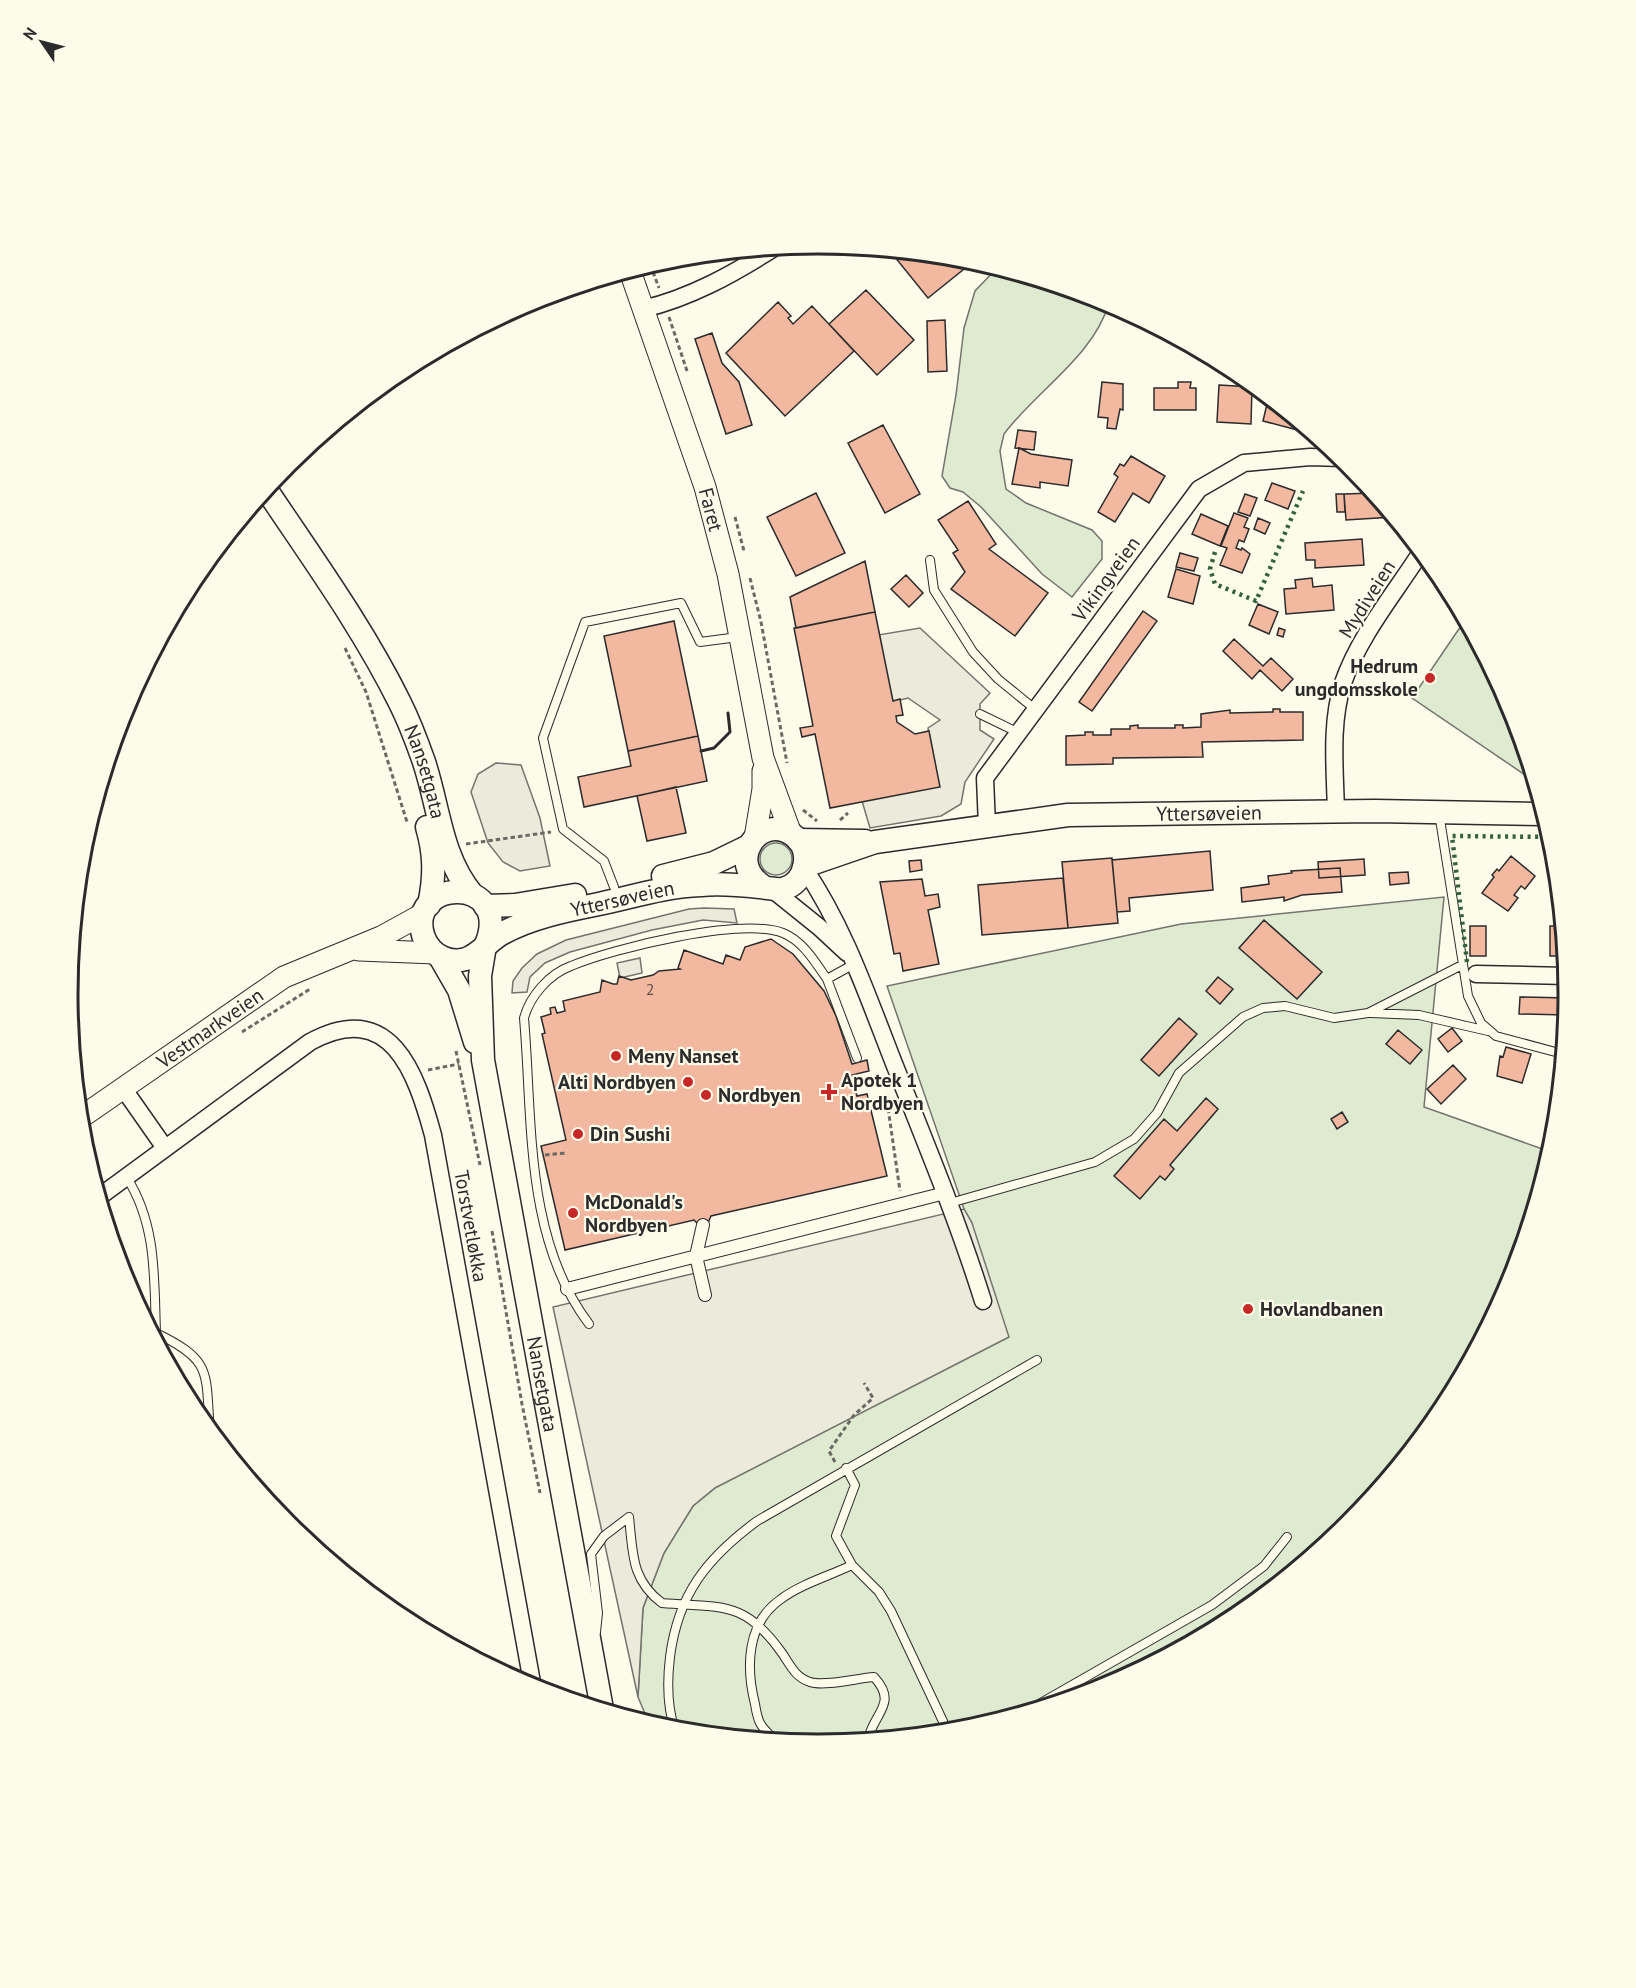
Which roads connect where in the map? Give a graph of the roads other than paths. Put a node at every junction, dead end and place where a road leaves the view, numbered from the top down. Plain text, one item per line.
1 (760, 257) edge
2 (632, 278) edge
3 (643, 309) junction
4 (1327, 458) edge
5 (271, 497) edge
6 (930, 560) dead end
7 (1416, 560) edge
8 (740, 637) junction
9 (370, 651) junction
10 (1036, 710) junction
11 (980, 714) dead end
12 (1019, 733) junction
13 (763, 758) junction
14 (1336, 812) junction
15 (1439, 813) junction
16 (1536, 814) edge
17 (987, 825) junction
18 (795, 837) junction
19 (752, 842) junction
20 (875, 842) junction
21 (805, 867) junction
22 (614, 886) junction
23 (769, 888) junction
24 (479, 900) junction
25 (426, 910) junction
26 (486, 944) junction
27 (346, 949) junction
28 (437, 955) junction
29 (856, 963) junction
30 (1469, 969) junction
31 (1557, 975) edge
32 (827, 979) junction
33 (1368, 1013) junction
34 (1488, 1030) junction
35 (1555, 1052) edge
36 (857, 1058) dead end
37 (483, 1060) junction
38 (123, 1088) junction
39 (90, 1123) edge
40 (165, 1148) junction
41 (127, 1178) junction
42 (105, 1193) edge
43 (947, 1198) junction
44 (704, 1225) dead end
45 (696, 1256) junction
46 (567, 1289) junction
47 (705, 1295) dead end
48 (983, 1301) dead end
49 (155, 1324) edge
50 (589, 1324) dead end
51 (162, 1336) edge
52 (1037, 1360) dead end
53 (209, 1414) edge
54 (843, 1470) junction
55 (1287, 1537) dead end
56 (852, 1565) junction
57 (682, 1605) junction
58 (758, 1626) junction
59 (594, 1650) junction
60 (530, 1676) edge
61 (1053, 1696) edge
62 (601, 1701) edge
63 (671, 1719) edge
64 (944, 1723) edge
65 (768, 1732) edge
66 (870, 1732) edge

1 - 3 street
2 - 3 street, Faret
3 - 8 street, Faret
4 - 10 street, Vikingveien
5 - 9 main road, Nansetgata
6 - 10 lane
7 - 14 street, Mydiveien
8 - 13 street, Faret
8 - 22 lane
9 - 24 main road, Nansetgata
9 - 25 main road, Nansetgata
10 - 12 street, Vikingveien
11 - 12 lane
12 - 17 street, Vikingveien
13 - 18 street, Faret
13 - 19 street, Faret
14 - 15 main road, Yttersøveien
14 - 17 main road, Yttersøveien
15 - 16 main road, Yttersøveien
15 - 30 lane
17 - 20 main road, Yttersøveien
18 - 19 main road
18 - 20 main road, Yttersøveien
18 - 21 main road
19 - 22 main road, Yttersøveien
19 - 23 main road
20 - 21 main road, Yttersøveien
21 - 23 main road
21 - 29 street
22 - 24 main road, Yttersøveien
23 - 26 main road, Yttersøveien
23 - 29 street
24 - 25 main road
24 - 26 main road
25 - 27 street, Vestmarkveien
25 - 28 main road
26 - 28 main road
26 - 37 main road, Nansetgata
27 - 28 street, Vestmarkveien
27 - 38 street, Vestmarkveien
28 - 37 main road, Nansetgata
29 - 32 lane
29 - 43 street
30 - 31 street
30 - 33 lane
30 - 34 lane
32 - 36 lane
32 - 46 lane
33 - 34 lane
33 - 43 lane
34 - 35 lane
37 - 59 main road, Nansetgata
38 - 39 street, Vestmarkveien
38 - 40 street
40 - 41 street, Torstvetløkka
40 - 60 street, Torstvetløkka
41 - 42 street, Torstvetløkka
41 - 49 lane
43 - 45 street
43 - 48 street
44 - 45 street
45 - 46 street
45 - 47 street
46 - 50 lane
51 - 53 lane
52 - 54 lane
54 - 56 lane
54 - 57 lane
55 - 61 lane
56 - 58 lane
56 - 64 lane
57 - 58 lane
57 - 59 lane
57 - 63 lane
58 - 65 lane
58 - 66 lane
59 - 62 main road, Nansetgata

